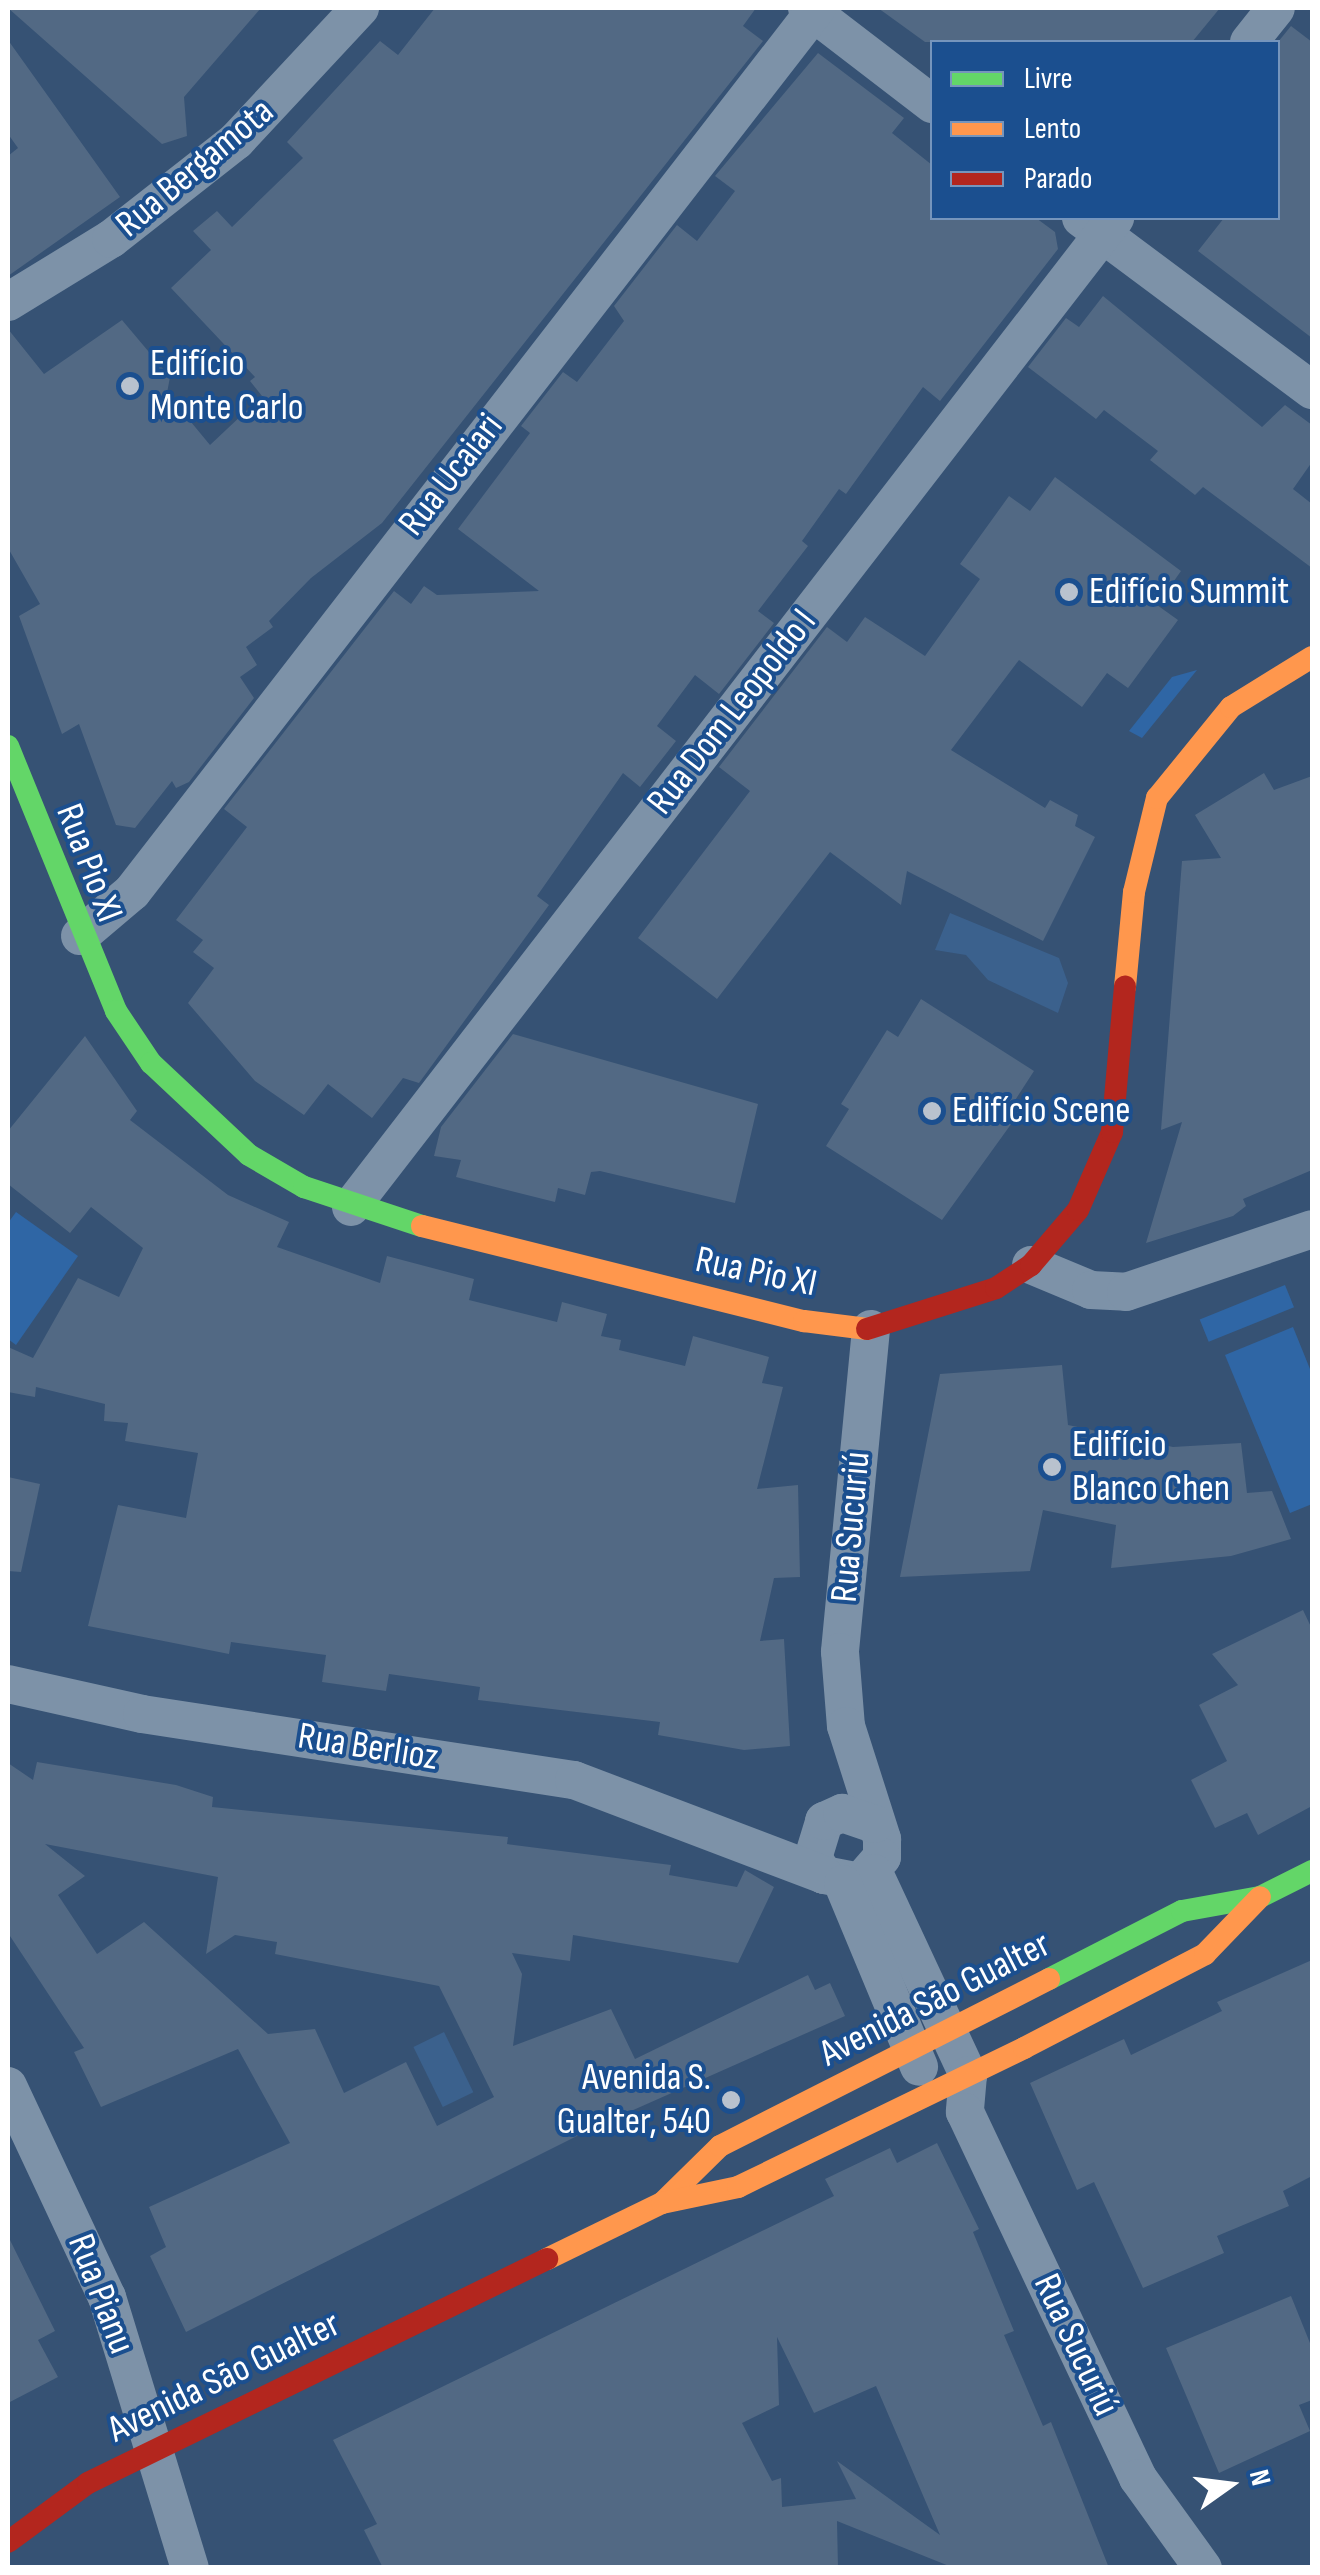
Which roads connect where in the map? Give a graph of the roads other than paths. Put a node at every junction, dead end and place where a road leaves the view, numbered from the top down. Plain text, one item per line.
1 (360, 8) edge
2 (1276, 8) edge
3 (812, 9) edge
4 (1252, 40) edge
5 (930, 102) edge
6 (1100, 223) edge
7 (8, 302) edge
8 (1312, 390) edge
9 (1312, 657) edge
10 (8, 746) edge
11 (80, 936) junction
12 (351, 1207) junction
13 (1312, 1229) edge
14 (1032, 1265) junction
15 (871, 1329) junction
16 (8, 1684) edge
17 (846, 1726) junction
18 (874, 1824) junction
19 (819, 1829) junction
20 (723, 1832) junction
21 (1312, 1871) edge
22 (847, 1877) junction
23 (1260, 1897) junction
24 (946, 2032) junction
25 (911, 2050) junction
26 (8, 2086) edge
27 (931, 2093) junction
28 (967, 2093) junction
29 (662, 2203) junction
30 (155, 2450) junction
31 (88, 2483) junction
32 (24, 2499) dead end
33 (8, 2542) edge
34 (190, 2568) edge
35 (1203, 2568) edge

1 - 7 street, Rua Bergamota
2 - 4 street
3 - 5 street
3 - 11 street, Rua Ucaiari
6 - 8 street
6 - 12 street, Rua Dom Leopoldo I
9 - 14 street, Rua Pio XI
10 - 11 street, Rua Pio XI
11 - 12 street, Rua Pio XI
12 - 15 street, Rua Pio XI
13 - 14 street
14 - 15 street, Rua Pio XI
15 - 17 street, Rua Sucuriú
16 - 20 street, Rua Berlioz
17 - 18 street, Rua Sucuriú
17 - 19 street, Rua Sucuriú
18 - 19 street
18 - 22 street
19 - 20 street, Rua Berlioz
19 - 22 street
20 - 22 street, Rua Berlioz
21 - 23 street, Avenida São Gualter
22 - 24 street, Rua Sucuriú
22 - 25 street
23 - 24 street, Avenida São Gualter
23 - 28 street, Avenida São Gualter
24 - 25 street, Avenida São Gualter
24 - 28 street, Rua Sucuriú
25 - 27 street
25 - 29 street, Avenida São Gualter
26 - 30 street, Rua Pianu
27 - 28 street
27 - 29 street, Avenida São Gualter
28 - 35 street, Rua Sucuriú
29 - 30 street, Avenida São Gualter
30 - 31 street, Avenida São Gualter
30 - 34 street, Rua Pianu
31 - 32 street, Avenida São Gualter
31 - 33 street, Avenida São Gualter

